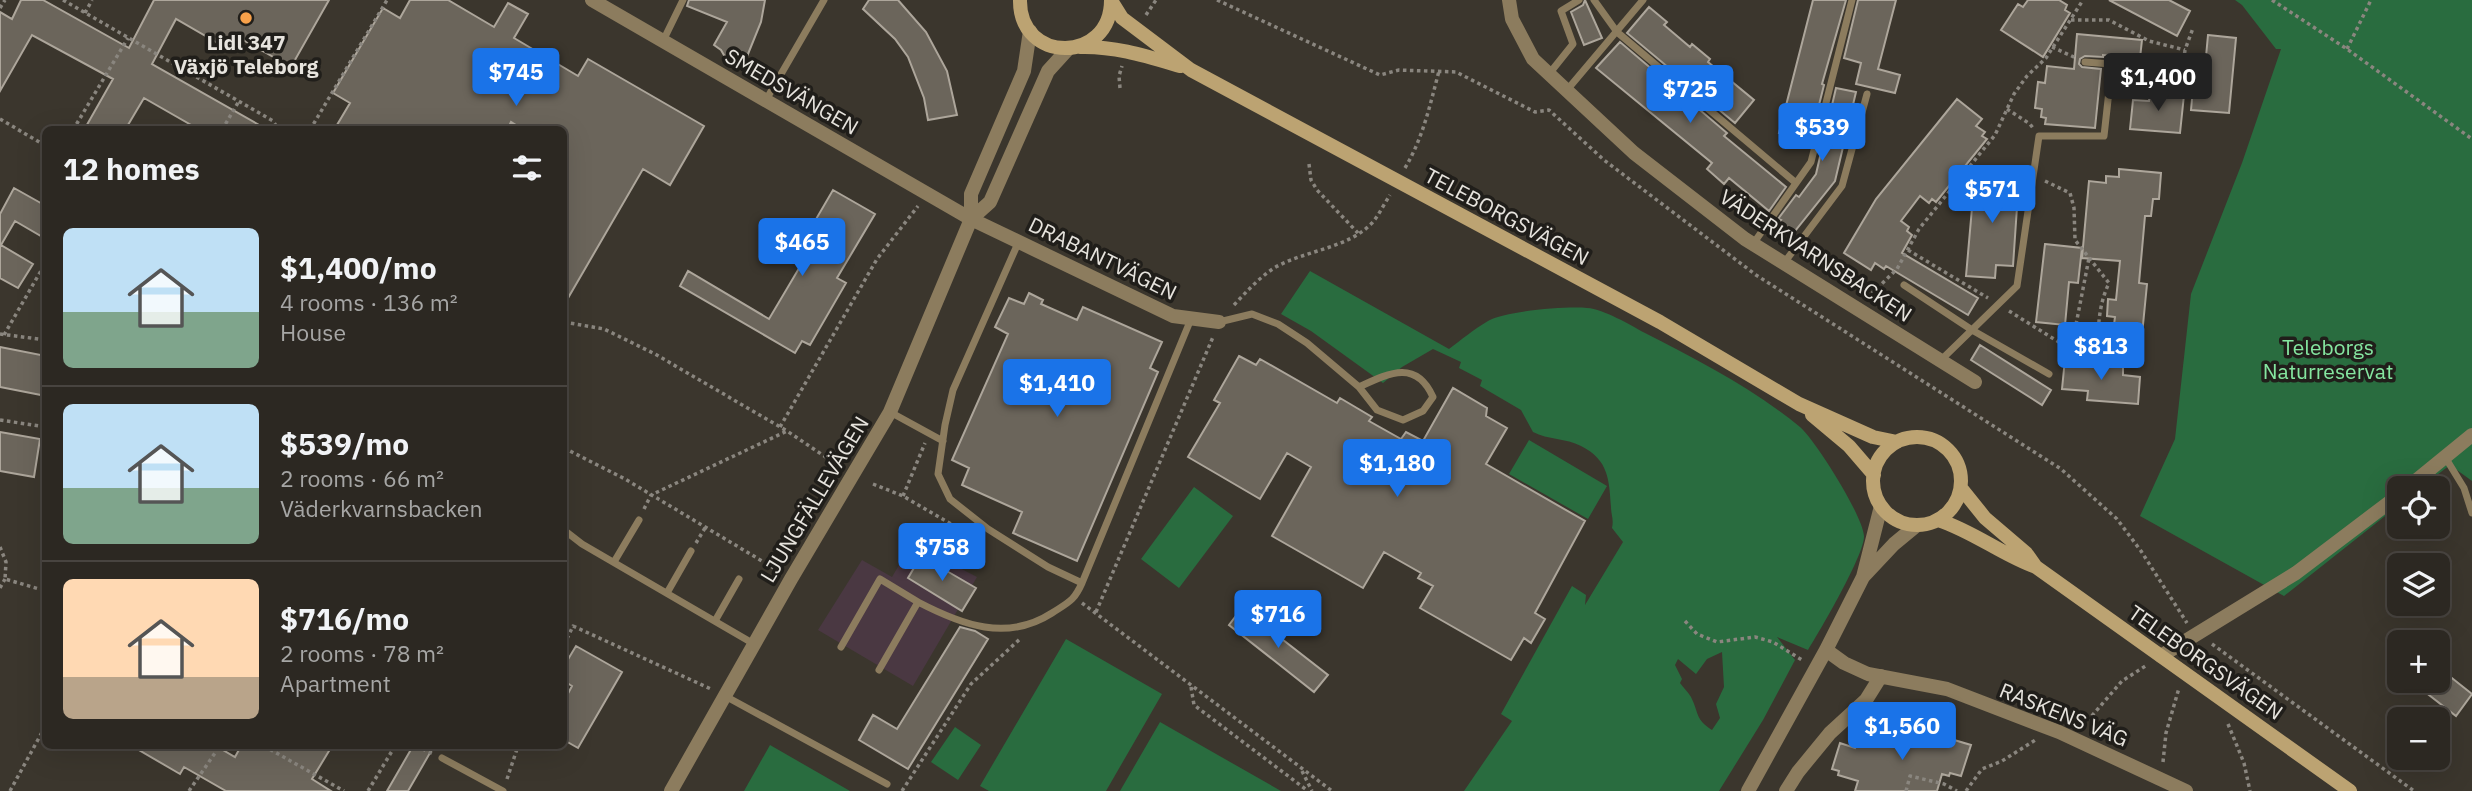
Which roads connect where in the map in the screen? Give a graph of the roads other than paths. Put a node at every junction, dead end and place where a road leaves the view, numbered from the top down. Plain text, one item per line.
1 (592, 0) edge
2 (683, 0) edge
3 (824, 0) edge
4 (1509, 0) edge
5 (1579, 0) edge
6 (1594, 0) edge
7 (1643, 0) edge
8 (1852, 0) edge
9 (1112, 1) edge
10 (1019, 2) edge
11 (1030, 32) junction
12 (1617, 32) junction
13 (663, 41) junction
14 (1072, 48) junction
15 (2085, 62) road end
16 (2112, 64) junction
17 (2137, 66) road end
18 (1191, 70) junction
19 (1549, 75) junction
20 (1566, 91) junction
21 (1867, 94) dead end
22 (765, 100) junction
23 (1796, 183) junction
24 (971, 219) junction
25 (1020, 240) junction
26 (1753, 244) junction
27 (1783, 263) junction
28 (1904, 285) dead end
29 (1191, 320) junction
30 (1219, 322) joint
31 (1972, 330) junction
32 (1941, 360) junction
33 (2049, 374) dead end
34 (1975, 382) dead end
35 (1359, 387) junction
36 (1799, 404) junction
37 (890, 412) junction
38 (2472, 435) edge
39 (943, 441) junction
40 (1896, 442) junction
41 (2445, 457) junction
42 (1874, 475) junction
43 (2422, 476) edge
44 (1961, 488) junction
45 (2387, 504) edge
46 (1881, 506) junction
47 (2472, 513) edge
48 (639, 520) dead end
49 (1938, 520) junction
50 (1917, 525) junction
51 (567, 532) edge
52 (691, 551) dead end
53 (614, 562) junction
54 (2036, 567) junction
55 (1863, 577) junction
56 (739, 579) dead end
57 (1082, 583) junction
58 (667, 593) junction
59 (918, 602) junction
60 (715, 621) junction
61 (754, 644) junction
62 (841, 646) dead end
63 (1826, 650) junction
64 (2161, 656) junction
65 (879, 670) dead end
66 (1881, 676) junction
67 (725, 696) junction
68 (442, 758) road end
69 (887, 784) dead end
70 (503, 791) edge
71 (671, 791) edge
72 (1748, 791) edge
73 (1786, 791) edge
74 (2186, 791) edge
75 (2350, 791) edge

1 - 13 street, SMEDSVÄNGEN
2 - 13 lane
3 - 22 lane
4 - 19 street, VÄDERKVARNSBACKEN
5 - 19 lane
6 - 12 lane
7 - 12 lane
8 - 23 lane
9 - 14 main road
9 - 18 main road, TELEBORGSVÄGEN
10 - 11 main road
11 - 14 main road, TELEBORGSVÄGEN
11 - 24 street, LJUNGFÄLLEVÄGEN
12 - 20 lane
12 - 23 lane
13 - 22 street, SMEDSVÄNGEN
14 - 18 main road, TELEBORGSVÄGEN
14 - 24 street, LJUNGFÄLLEVÄGEN
15 - 16 lane
16 - 17 lane
16 - 31 lane
18 - 36 main road, TELEBORGSVÄGEN
19 - 20 street, VÄDERKVARNSBACKEN
20 - 26 street, VÄDERKVARNSBACKEN
21 - 27 lane
22 - 24 street, SMEDSVÄNGEN
23 - 26 lane
24 - 25 street, DRABANTVÄGEN
24 - 37 street, LJUNGFÄLLEVÄGEN
25 - 29 street, DRABANTVÄGEN
25 - 39 lane
26 - 27 street, VÄDERKVARNSBACKEN
27 - 32 street, VÄDERKVARNSBACKEN
28 - 31 lane
29 - 30 street, DRABANTVÄGEN
29 - 57 lane
30 - 35 lane
31 - 32 lane
31 - 33 lane
32 - 34 street, VÄDERKVARNSBACKEN
35 - 35 lane
36 - 40 main road, TELEBORGSVÄGEN
36 - 42 main road, TELEBORGSVÄGEN
37 - 39 lane
37 - 61 street, LJUNGFÄLLEVÄGEN
38 - 41 street
39 - 57 lane
40 - 42 main road
40 - 44 main road
41 - 43 street
41 - 47 lane
42 - 46 main road
44 - 49 main road
44 - 54 main road, TELEBORGSVÄGEN
45 - 64 street
46 - 50 main road
46 - 55 street
48 - 53 lane
49 - 50 main road
49 - 54 main road, TELEBORGSVÄGEN
50 - 55 street
51 - 53 lane
52 - 58 lane
53 - 58 lane
54 - 64 main road, TELEBORGSVÄGEN
55 - 63 street
56 - 60 lane
57 - 59 lane
58 - 60 lane
59 - 62 lane
59 - 65 lane
60 - 61 lane
61 - 67 street, LJUNGFÄLLEVÄGEN
63 - 66 street, RASKENS VÄG
63 - 72 street
64 - 75 main road, TELEBORGSVÄGEN
66 - 73 street
66 - 74 street, RASKENS VÄG
67 - 69 lane
67 - 71 street, LJUNGFÄLLEVÄGEN
68 - 70 lane

